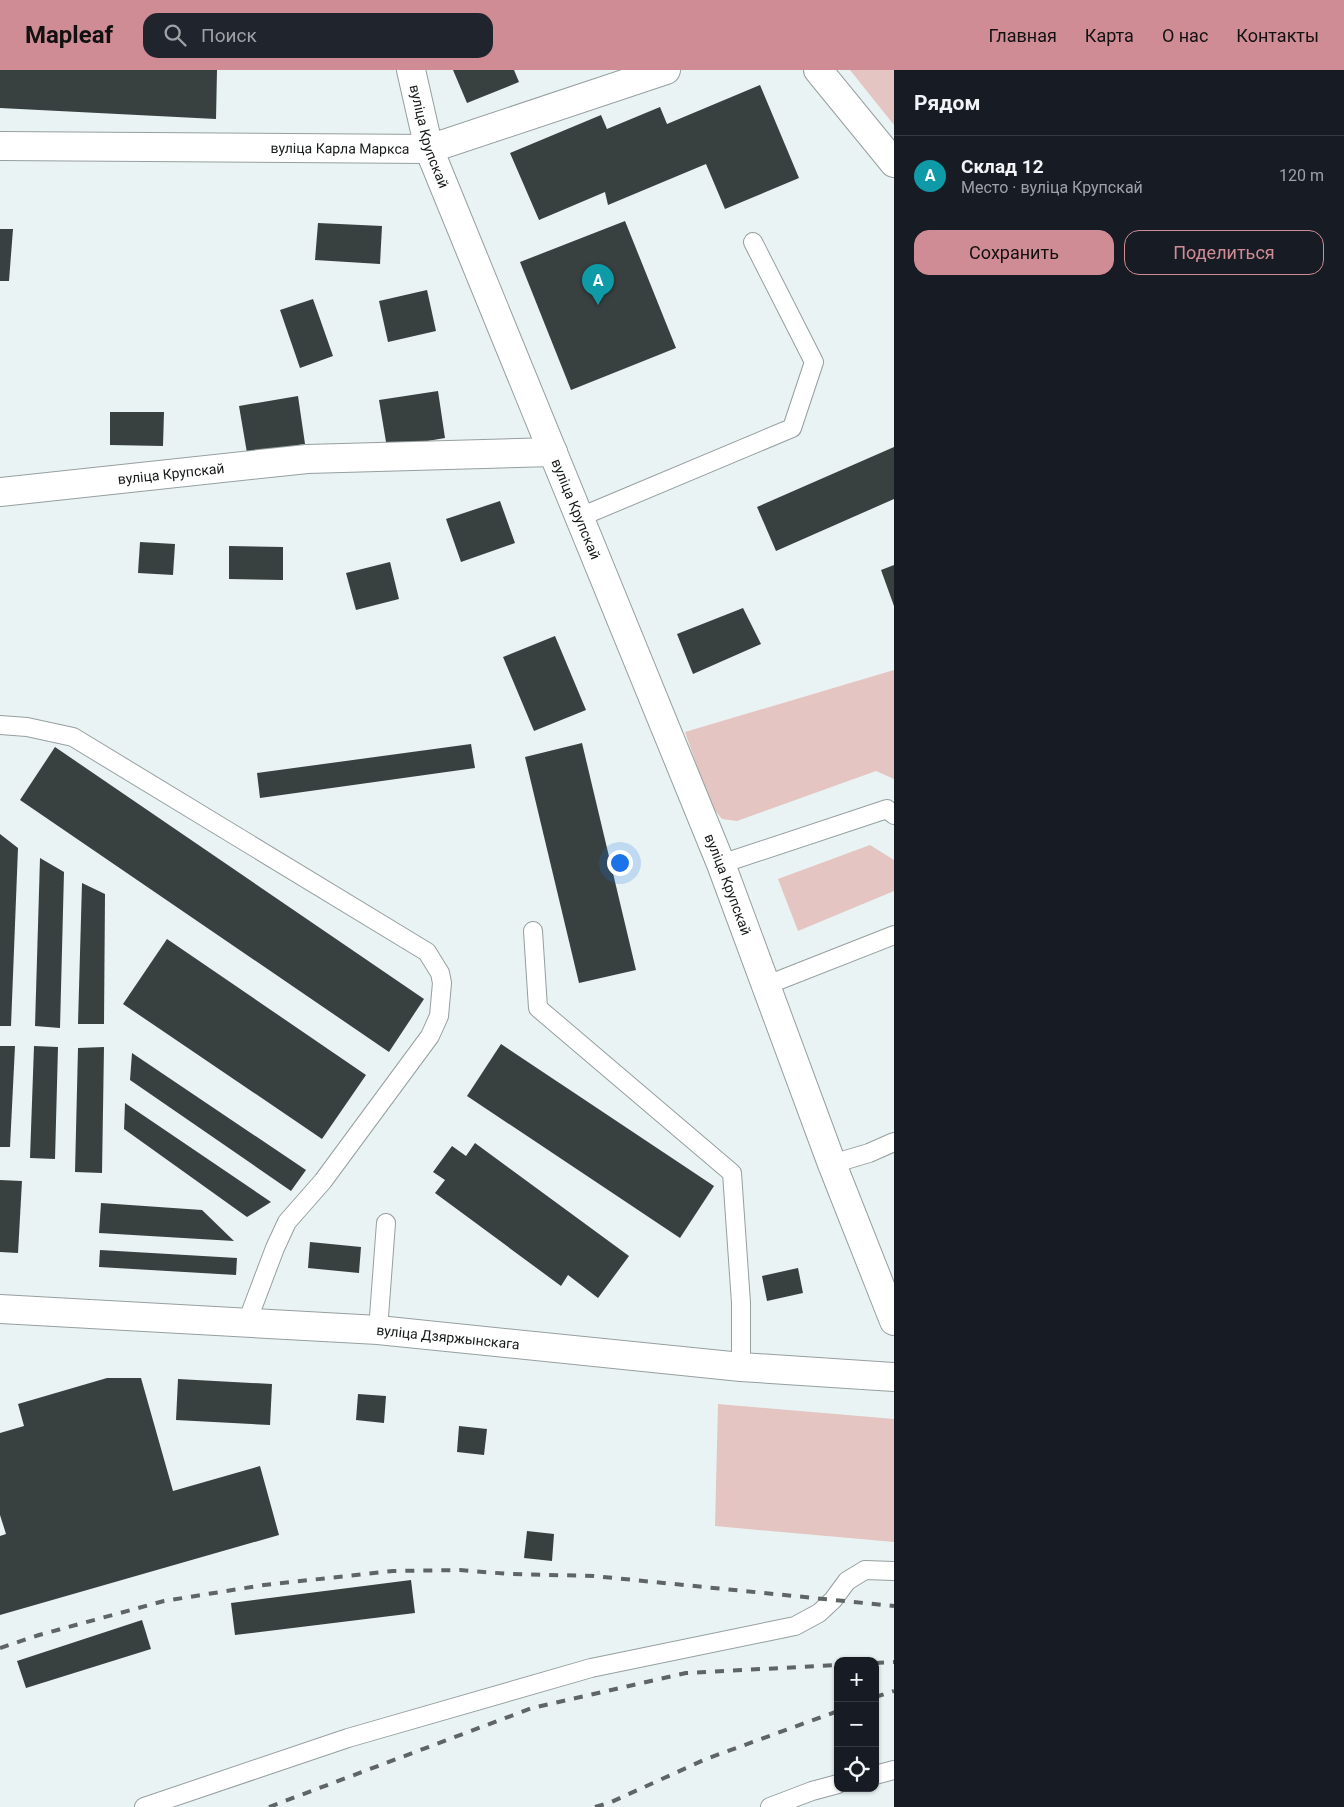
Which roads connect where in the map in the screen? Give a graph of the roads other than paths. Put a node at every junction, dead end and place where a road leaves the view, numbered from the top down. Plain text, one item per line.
1 (411, 70) edge
2 (666, 70) edge
3 (818, 70) edge
4 (0, 146) edge
5 (429, 149) junction
6 (894, 163) edge
7 (752, 242) dead end
8 (554, 452) junction
9 (0, 492) edge
10 (580, 517) junction
11 (0, 725) edge
12 (894, 815) edge
13 (721, 864) junction
14 (532, 931) dead end
15 (894, 935) edge
16 (768, 985) junction
17 (894, 1142) edge
18 (832, 1164) junction
19 (386, 1223) dead end
20 (0, 1309) edge
21 (894, 1321) edge
22 (247, 1322) junction
23 (378, 1330) junction
24 (741, 1367) junction
25 (894, 1377) edge
26 (894, 1571) edge
27 (894, 1770) edge
28 (879, 1774) edge
29 (834, 1785) edge
30 (144, 1807) edge
31 (770, 1807) edge

1 - 5 street, вуліца Крупскай
2 - 5 street, вуліца Карла Маркса
3 - 6 street
4 - 5 street, вуліца Карла Маркса
5 - 8 street, вуліца Крупскай
7 - 10 lane
8 - 9 street, вуліца Крупскай
8 - 10 street, вуліца Крупскай
10 - 13 street, вуліца Крупскай
11 - 22 lane
12 - 13 lane
13 - 16 street, вуліца Крупскай
14 - 24 lane
15 - 16 lane
16 - 18 street, вуліца Крупскай
17 - 18 lane
18 - 21 street, вуліца Крупскай
19 - 23 lane
20 - 22 street, вуліца Дзяржынскага
22 - 23 street, вуліца Дзяржынскага
23 - 24 street, вуліца Дзяржынскага
24 - 25 street, вуліца Дзяржынскага
26 - 30 lane
27 - 28 lane
29 - 31 lane

